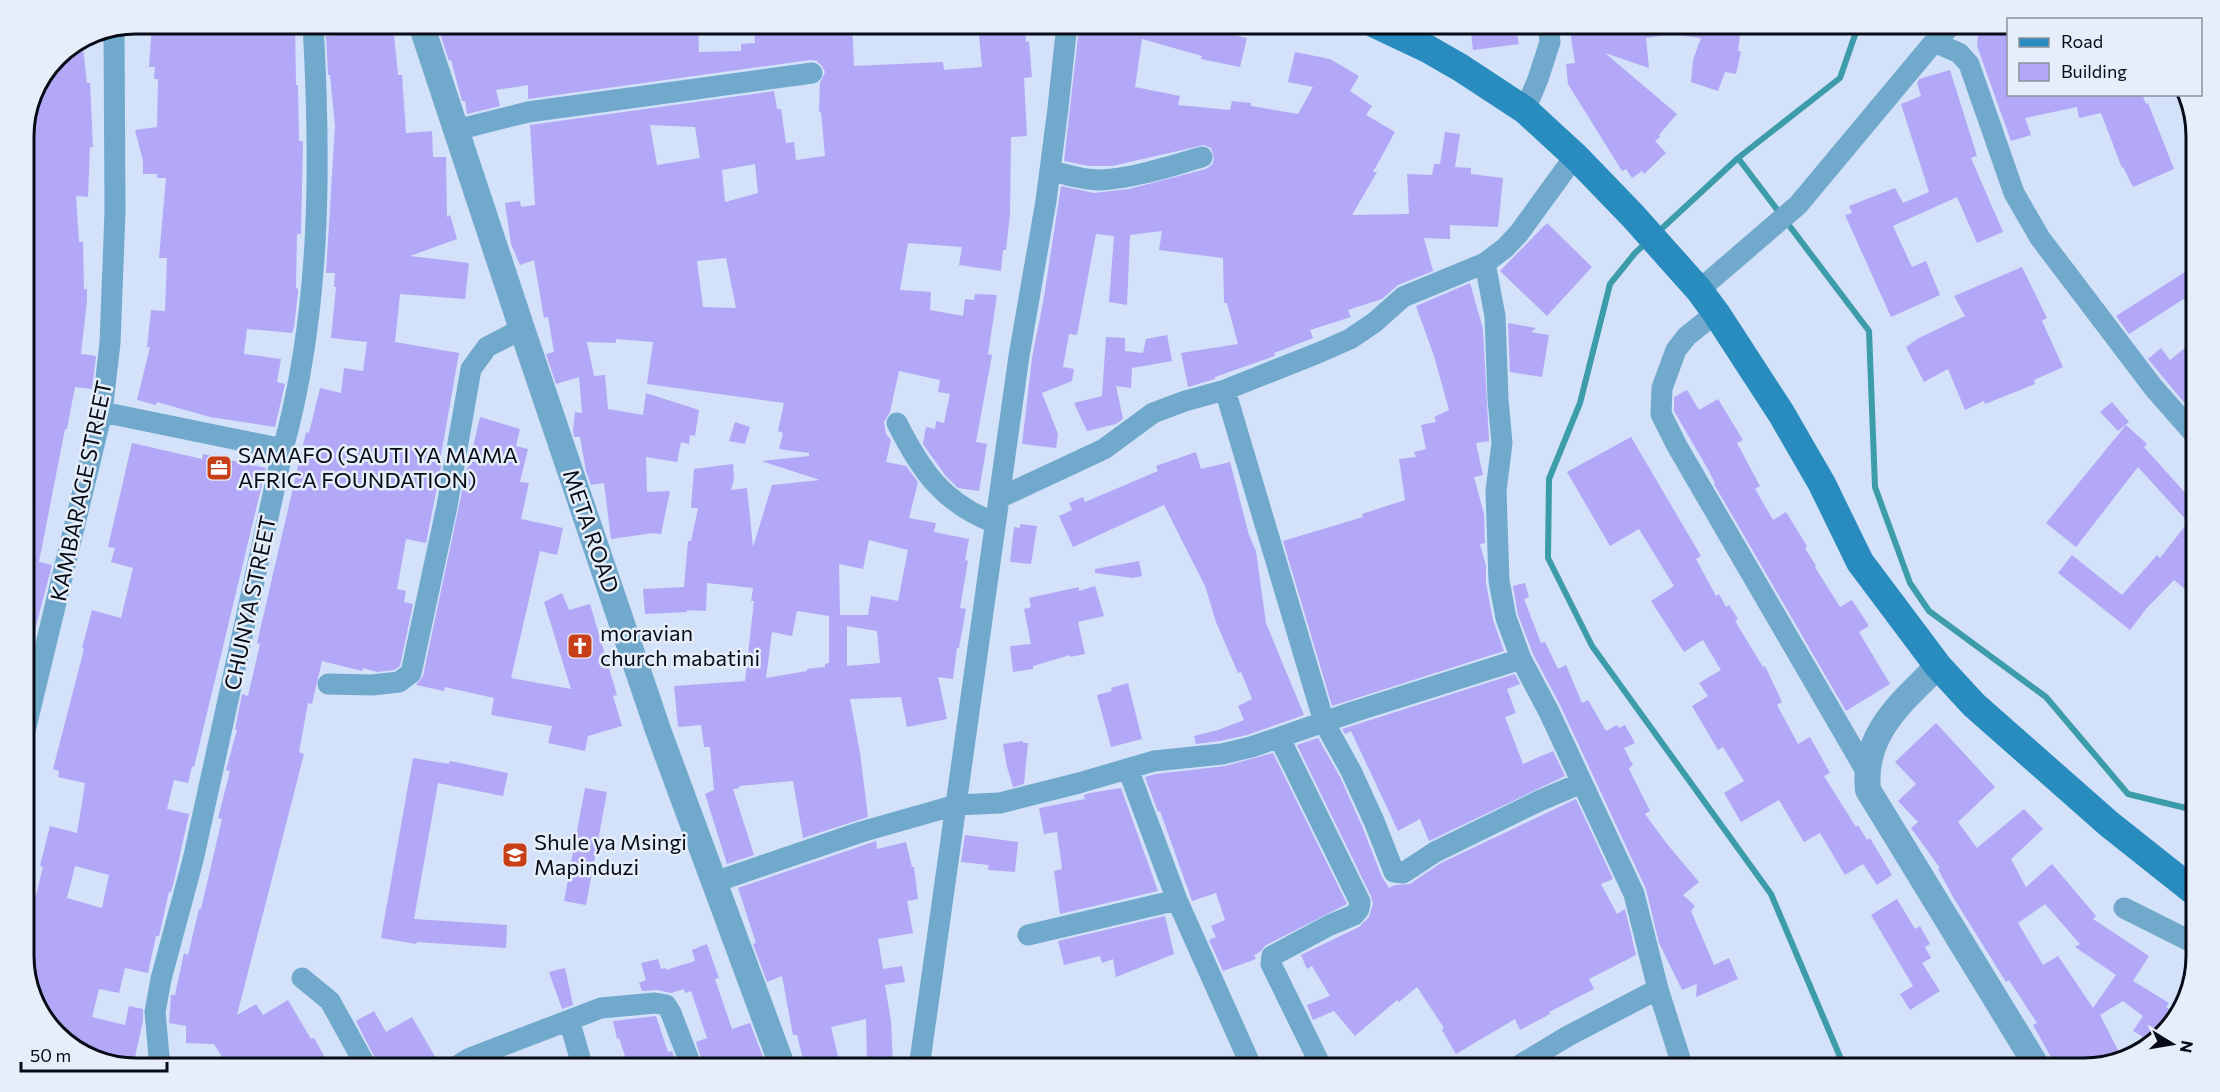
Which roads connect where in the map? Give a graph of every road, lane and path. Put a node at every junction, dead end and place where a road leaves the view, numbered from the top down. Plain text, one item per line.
1 (313, 34) edge
2 (424, 34) edge
3 (1066, 34) edge
4 (1395, 34) edge
5 (1549, 34) edge
6 (1942, 34) edge
7 (114, 37) edge
8 (1934, 42) junction
9 (812, 73) dead end
10 (1525, 110) junction
11 (456, 130) junction
12 (1575, 156) junction
13 (1202, 157) dead end
14 (1050, 170) junction
15 (1485, 263) junction
16 (1699, 290) junction
17 (1716, 313) junction
18 (522, 329) junction
19 (1225, 390) junction
20 (102, 412) junction
21 (897, 423) dead end
22 (2185, 424) edge
23 (283, 449) junction
24 (999, 498) junction
25 (995, 523) junction
26 (1521, 659) junction
27 (1938, 666) junction
28 (328, 684) dead end
29 (35, 689) edge
30 (1324, 722) junction
31 (1280, 739) junction
32 (1128, 769) junction
33 (1866, 771) junction
34 (1581, 783) junction
35 (956, 805) junction
36 (715, 882) junction
37 (2186, 885) edge
38 (1177, 900) junction
39 (2124, 908) dead end
40 (1028, 934) dead end
41 (2186, 939) edge
42 (302, 978) dead end
43 (1658, 988) junction
44 (569, 1020) junction
45 (159, 1058) edge
46 (361, 1058) edge
47 (470, 1058) edge
48 (580, 1058) edge
49 (688, 1058) edge
50 (779, 1058) edge
51 (920, 1058) edge
52 (1248, 1058) edge
53 (1317, 1058) edge
54 (1532, 1058) edge
55 (1680, 1058) edge
56 (2032, 1058) edge

1 - 23 street, CHUNYA STREET
2 - 11 street, META ROAD
3 - 14 street
4 - 10 main road
5 - 10 street
6 - 8 street
7 - 20 street, KAMBARAGE STREET
8 - 16 street
8 - 22 street
9 - 11 street
10 - 12 main road
11 - 18 street, META ROAD
12 - 15 street
12 - 16 main road
13 - 14 street
14 - 24 street
15 - 19 street
15 - 26 street
16 - 17 main road
17 - 27 main road
17 - 33 street
18 - 28 street
18 - 36 street, META ROAD
19 - 24 street
19 - 30 street
20 - 23 street
20 - 29 street, KAMBARAGE STREET
21 - 25 street
23 - 45 street, CHUNYA STREET
24 - 25 street
25 - 35 street
26 - 30 street
26 - 34 street
27 - 33 street
27 - 37 main road
30 - 31 street
30 - 34 street
31 - 32 street
31 - 53 street
32 - 35 street
32 - 38 street
33 - 56 street
34 - 43 street
35 - 36 street
35 - 51 street
36 - 50 street, META ROAD
38 - 40 street
38 - 52 street
39 - 41 street
42 - 46 street
43 - 54 street
43 - 55 street
44 - 47 street
44 - 48 street
44 - 49 street

